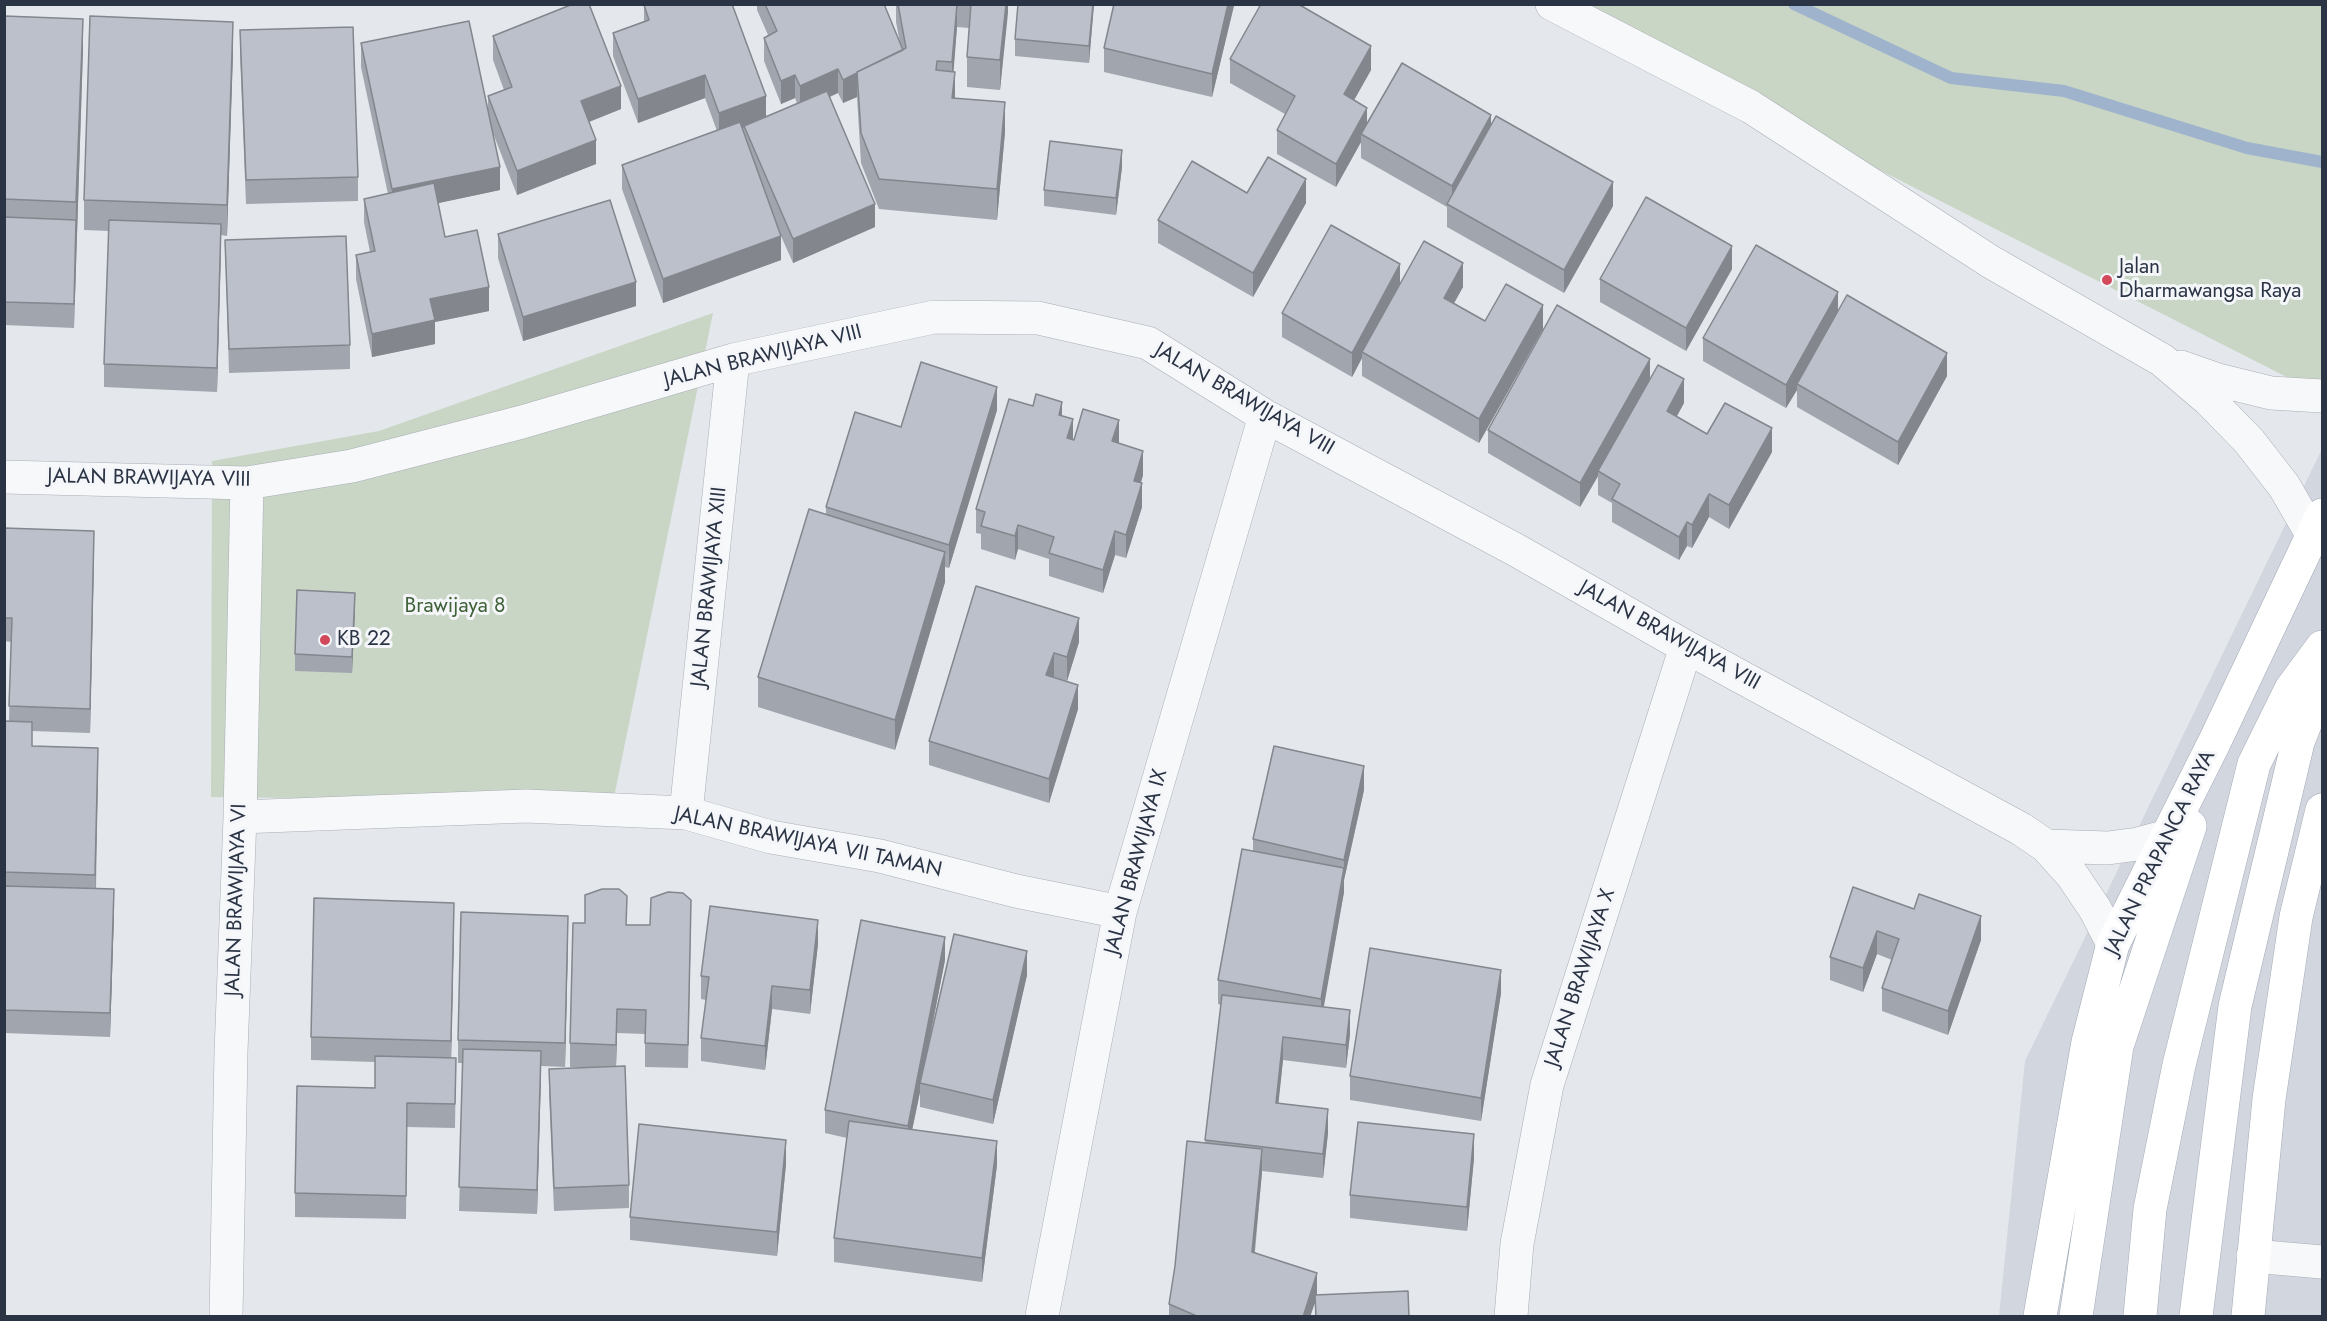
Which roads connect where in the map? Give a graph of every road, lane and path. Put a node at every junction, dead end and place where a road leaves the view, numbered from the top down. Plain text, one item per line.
1 (1552, 4) edge
2 (733, 360) junction
3 (2162, 360) junction
4 (2322, 396) edge
5 (1265, 416) junction
6 (4, 477) edge
7 (248, 483) junction
8 (2318, 525) edge
9 (2322, 646) edge
10 (1686, 647) junction
11 (2322, 681) edge
12 (2322, 810) edge
13 (686, 813) junction
14 (240, 817) junction
15 (2176, 842) junction
16 (2046, 846) junction
17 (1120, 912) junction
18 (2113, 944) junction
19 (2253, 1256) junction
20 (2322, 1262) edge
21 (226, 1317) edge
22 (1042, 1317) edge
23 (1510, 1317) edge
24 (2040, 1317) edge
25 (2076, 1317) edge
26 (2140, 1317) edge
27 (2196, 1317) edge
28 (2248, 1317) edge

1 - 3 street
2 - 5 street, JALAN BRAWIJAYA VIII
2 - 7 street, JALAN BRAWIJAYA VIII
2 - 13 street, JALAN BRAWIJAYA XIII
3 - 4 street
3 - 8 street
5 - 10 street, JALAN BRAWIJAYA VIII
5 - 17 street, JALAN BRAWIJAYA IX
6 - 7 street, JALAN BRAWIJAYA VIII
7 - 14 street, JALAN BRAWIJAYA VI
8 - 15 main road, JALAN PRAPANCA RAYA
9 - 26 main road
10 - 16 street, JALAN BRAWIJAYA VIII
10 - 23 street, JALAN BRAWIJAYA X
11 - 27 main road
12 - 19 main road
13 - 14 street, JALAN BRAWIJAYA VII TAMAN
13 - 17 street, JALAN BRAWIJAYA VII TAMAN
14 - 21 street, JALAN BRAWIJAYA VI
15 - 16 street
15 - 18 main road, JALAN PRAPANCA RAYA
15 - 25 main road
16 - 18 street, JALAN BRAWIJAYA VIII
17 - 22 street, JALAN BRAWIJAYA IX
18 - 24 main road, JALAN PRAPANCA RAYA
19 - 20 street
19 - 28 main road

